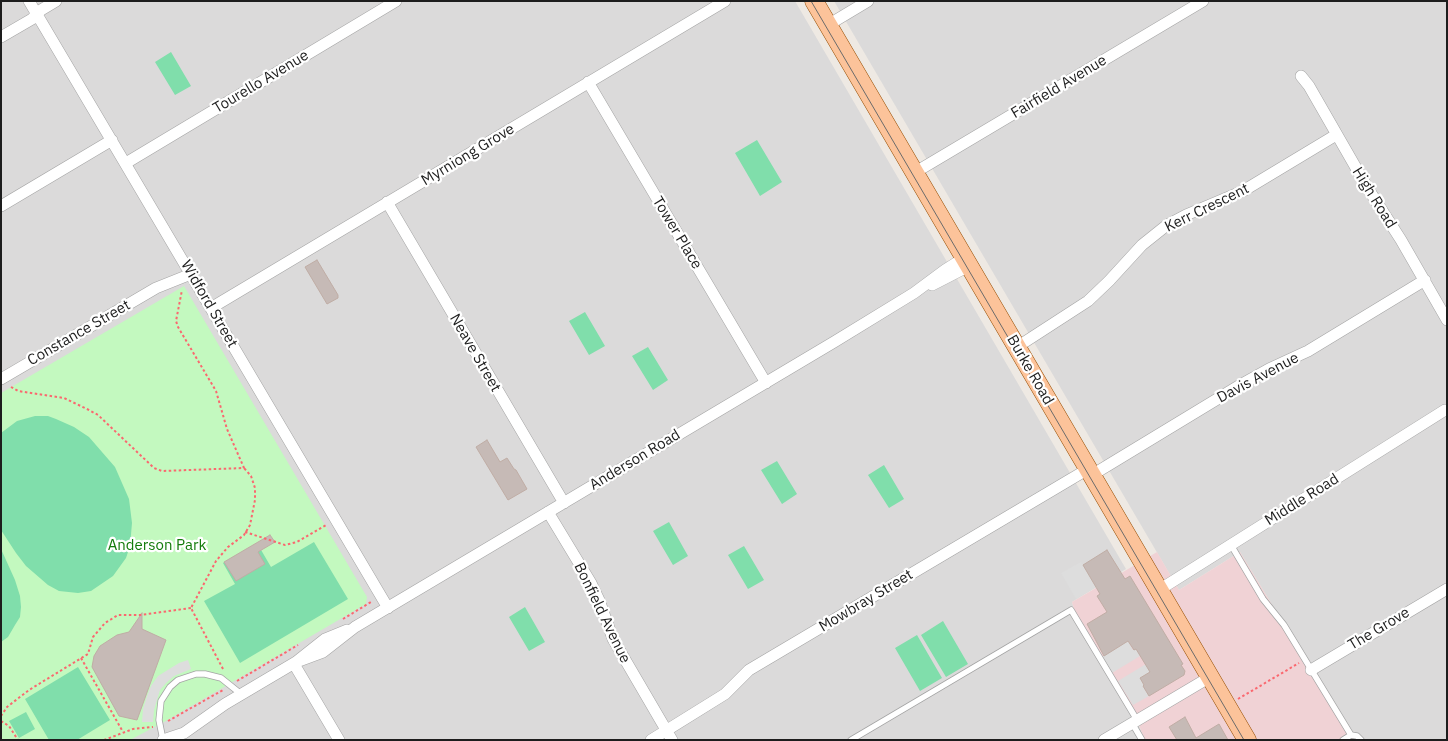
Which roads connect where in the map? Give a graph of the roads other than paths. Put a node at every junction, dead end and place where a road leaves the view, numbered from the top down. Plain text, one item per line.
1 (29, 1) edge
2 (56, 1) edge
3 (396, 1) edge
4 (724, 1) edge
5 (814, 1) edge
6 (868, 1) edge
7 (1203, 1) edge
8 (37, 14) junction
9 (828, 25) junction
10 (1, 37) edge
11 (1301, 76) dead end
12 (588, 82) junction
13 (1336, 136) junction
14 (112, 140) junction
15 (126, 163) junction
16 (914, 173) junction
17 (387, 202) junction
18 (1, 206) edge
19 (967, 262) junction
20 (188, 269) junction
21 (1424, 280) junction
22 (210, 308) junction
23 (1447, 320) edge
24 (1017, 347) junction
25 (6, 382) edge
26 (766, 383) junction
27 (1445, 410) dead end
28 (1090, 472) junction
29 (564, 503) junction
30 (548, 512) junction
31 (1231, 545) junction
32 (1447, 589) edge
33 (1159, 590) junction
34 (388, 608) junction
35 (295, 663) junction
36 (1308, 664) junction
37 (1210, 677) junction
38 (241, 694) junction
39 (1134, 722) junction
40 (669, 735) edge
41 (1351, 735) junction
42 (163, 740) edge
43 (339, 740) edge
44 (651, 740) edge
45 (851, 740) edge
46 (1104, 740) edge
47 (1142, 740) edge
48 (1247, 740) edge
49 (1342, 740) edge
50 (1361, 740) edge

1 - 8 street, Widford Street
2 - 8 street
3 - 15 street, Tourello Avenue
4 - 12 street, Myrniong Grove
5 - 9 main road, Burke Road
6 - 9 street
7 - 16 street, Fairfield Avenue
8 - 10 street
8 - 14 street, Widford Street
9 - 16 main road, Burke Road
11 - 13 street, High Road
12 - 17 street, Myrniong Grove
12 - 26 street, Tower Place
13 - 21 street, High Road
13 - 24 street, Kerr Crescent
14 - 15 street, Widford Street
14 - 18 street
15 - 20 street, Widford Street
16 - 19 main road, Burke Road
17 - 22 street, Myrniong Grove
17 - 29 street, Neave Street
19 - 24 main road, Burke Road
19 - 26 street, Anderson Road
20 - 22 street, Widford Street
20 - 25 street, Constance Street
21 - 23 street, High Road
21 - 28 street, Davis Avenue
22 - 34 street, Widford Street
24 - 28 main road, Burke Road
26 - 29 street, Anderson Road
27 - 31 street, Middle Road
28 - 33 main road, Burke Road
28 - 40 street, Mowbray Street
29 - 30 street, Anderson Road
30 - 34 street, Anderson Road
30 - 40 street, Bonfield Avenue
31 - 33 street, Middle Road
31 - 36 lane
32 - 36 street, The Grove
33 - 37 main road, Burke Road
34 - 35 street, Anderson Road
35 - 38 street, Anderson Road
35 - 43 street
36 - 41 lane
37 - 39 street
37 - 48 main road, Burke Road
38 - 42 street, Anderson Road
38 - 42 lane
39 - 45 lane
39 - 46 street
39 - 47 lane
40 - 44 street, Mowbray Street
41 - 49 lane
41 - 50 lane

